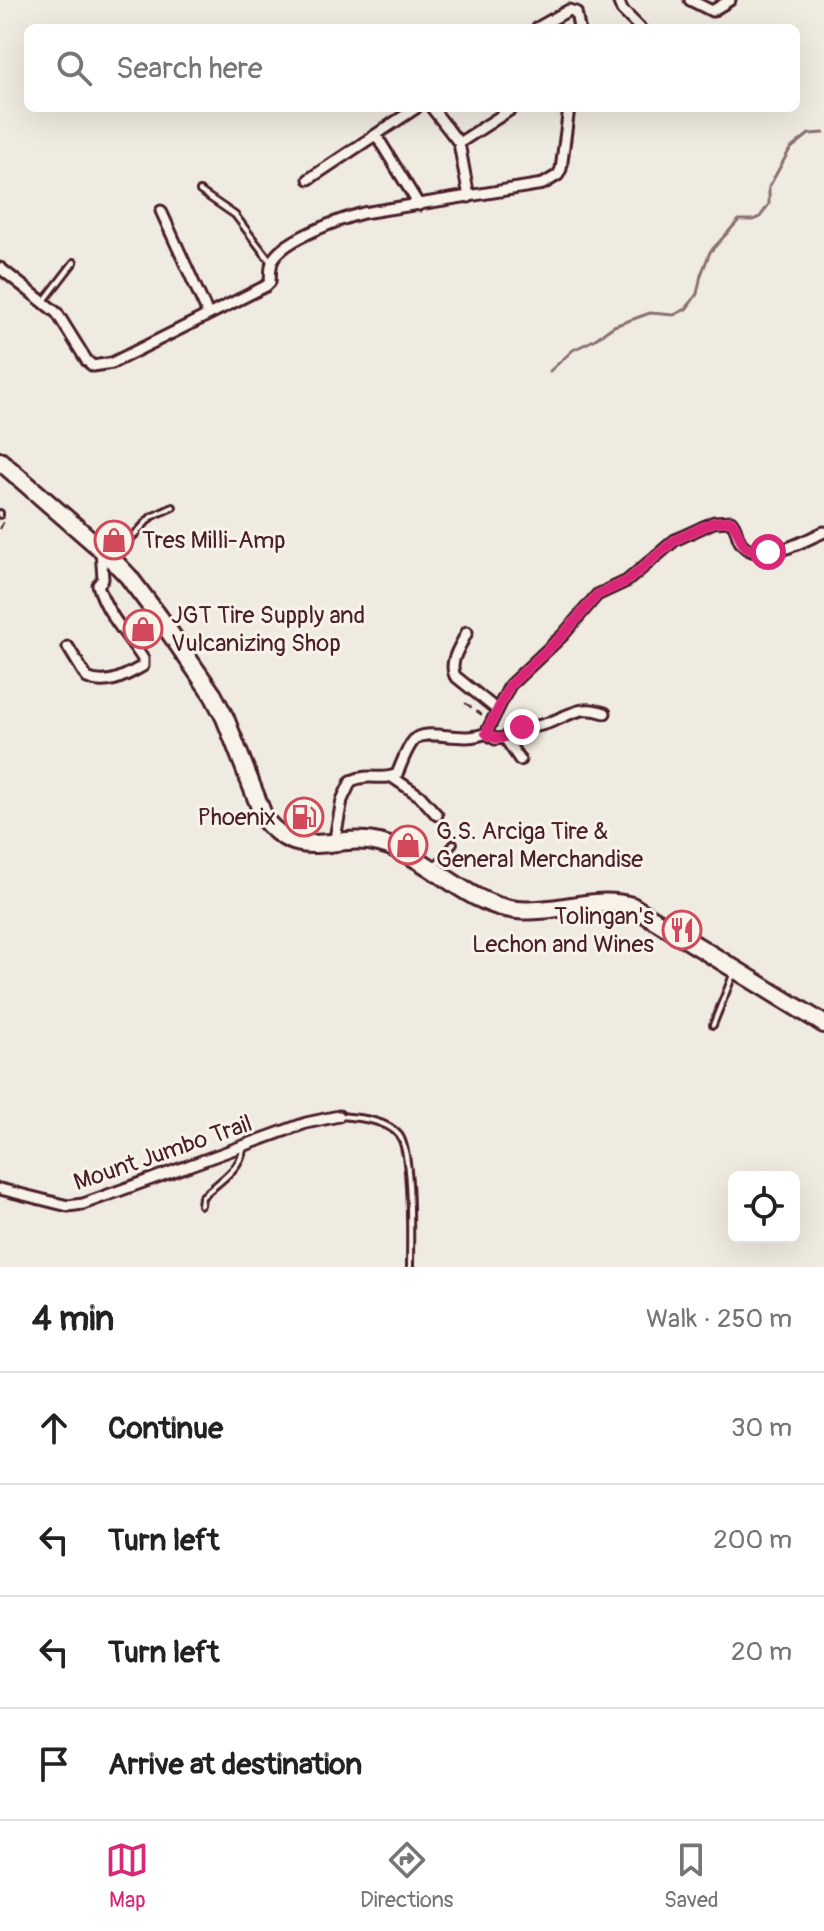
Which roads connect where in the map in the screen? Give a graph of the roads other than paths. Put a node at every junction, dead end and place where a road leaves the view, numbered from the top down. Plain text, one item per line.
1 (618, 0) edge
2 (690, 0) edge
3 (730, 0) edge
4 (544, 24) edge
5 (578, 24) edge
6 (636, 24) edge
7 (410, 112) edge
8 (435, 112) edge
9 (507, 112) edge
10 (568, 112) edge
11 (376, 135) junction
12 (459, 143) junction
13 (309, 179) dead end
14 (200, 191) dead end
15 (469, 197) junction
16 (419, 205) junction
17 (161, 211) dead end
18 (74, 262) dead end
19 (272, 263) junction
20 (0, 268) edge
21 (44, 301) junction
22 (208, 314) junction
23 (0, 461) edge
24 (173, 507) dead end
25 (824, 532) edge
26 (106, 554) junction
27 (467, 632) dead end
28 (68, 647) dead end
29 (496, 709) junction
30 (605, 713) dead end
31 (486, 733) junction
32 (505, 738) junction
33 (520, 760) dead end
34 (392, 777) junction
35 (437, 815) dead end
36 (454, 843) dead end
37 (334, 844) junction
38 (432, 870) junction
39 (736, 970) junction
40 (824, 1024) edge
41 (713, 1025) dead end
42 (339, 1116) joint
43 (244, 1146) junction
44 (0, 1189) edge
45 (201, 1205) dead end
46 (410, 1267) edge

1 - 6 street
2 - 3 street
4 - 5 street
7 - 11 street
8 - 12 street
9 - 12 street
10 - 15 street
11 - 13 street
11 - 16 street
12 - 15 street
14 - 19 lane
15 - 16 street
16 - 19 street
17 - 22 street
18 - 21 lane
19 - 22 street
20 - 21 street
21 - 22 street
23 - 26 highway
24 - 26 lane
25 - 29 street
26 - 28 street
26 - 37 highway
27 - 29 street
29 - 31 street
30 - 32 street
31 - 32 street
31 - 34 street
32 - 33 street
34 - 35 street
34 - 37 street
36 - 38 lane
37 - 38 highway
38 - 39 highway
39 - 40 highway
39 - 41 lane
42 - 43 street, Mount Jumbo Trail
42 - 46 lane
43 - 44 street, Mount Jumbo Trail
43 - 45 lane

